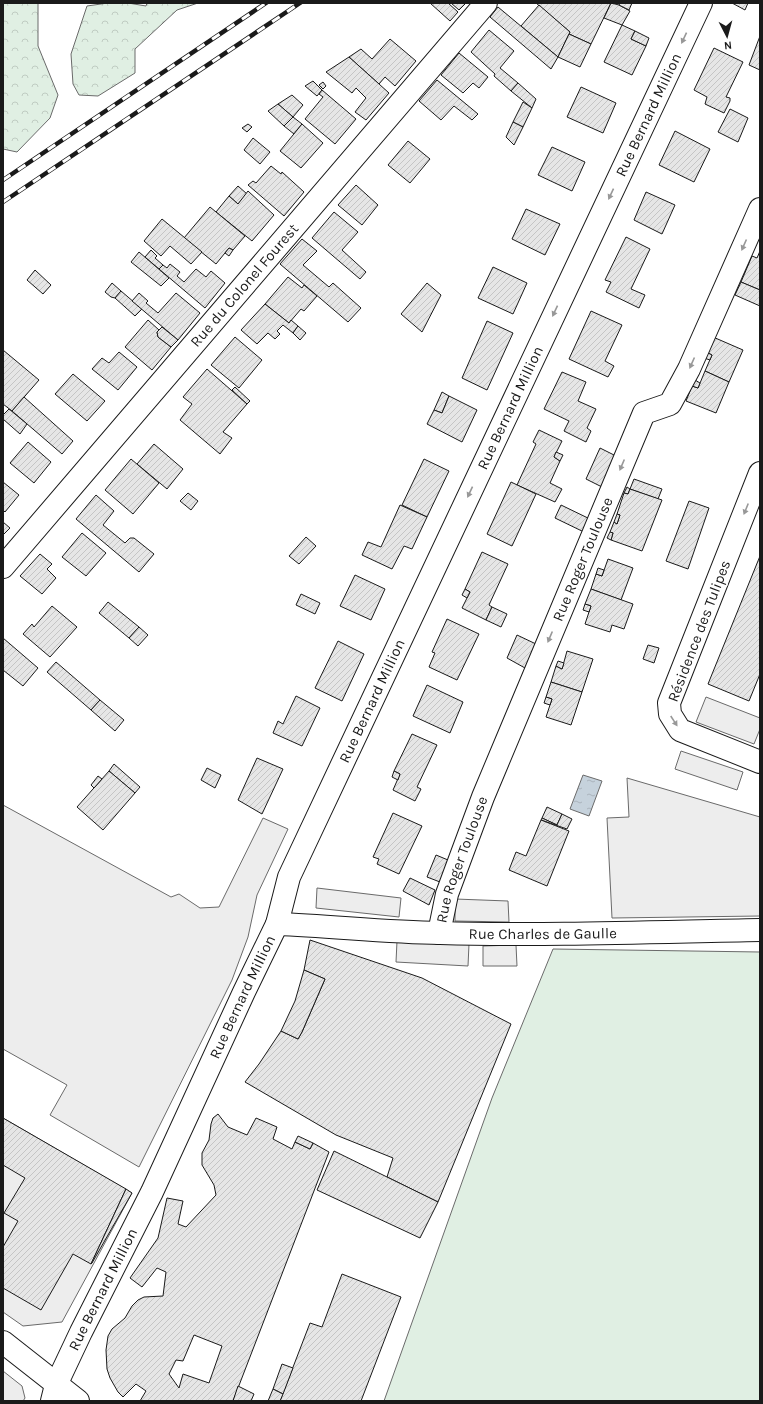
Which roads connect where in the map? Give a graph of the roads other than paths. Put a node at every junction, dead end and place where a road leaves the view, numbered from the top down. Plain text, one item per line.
1 (486, 3) edge
2 (700, 3) edge
3 (760, 209) edge
4 (760, 473) edge
5 (3, 567) edge
6 (760, 762) edge
7 (277, 924) junction
8 (760, 930) edge
9 (439, 933) junction
10 (3, 1342) edge
11 (54, 1393) edge
12 (78, 1401) edge

1 - 5 street, Rue du Colonel Fourest
2 -> 7 street, Rue Bernard Million
3 -> 9 street, Rue Roger Toulouse
4 -> 6 street, Résidence des Tulipes
7 - 9 street, Rue Charles de Gaulle
7 - 11 street, Rue Bernard Million
8 - 9 street, Rue Charles de Gaulle
10 - 11 street
11 - 12 street

